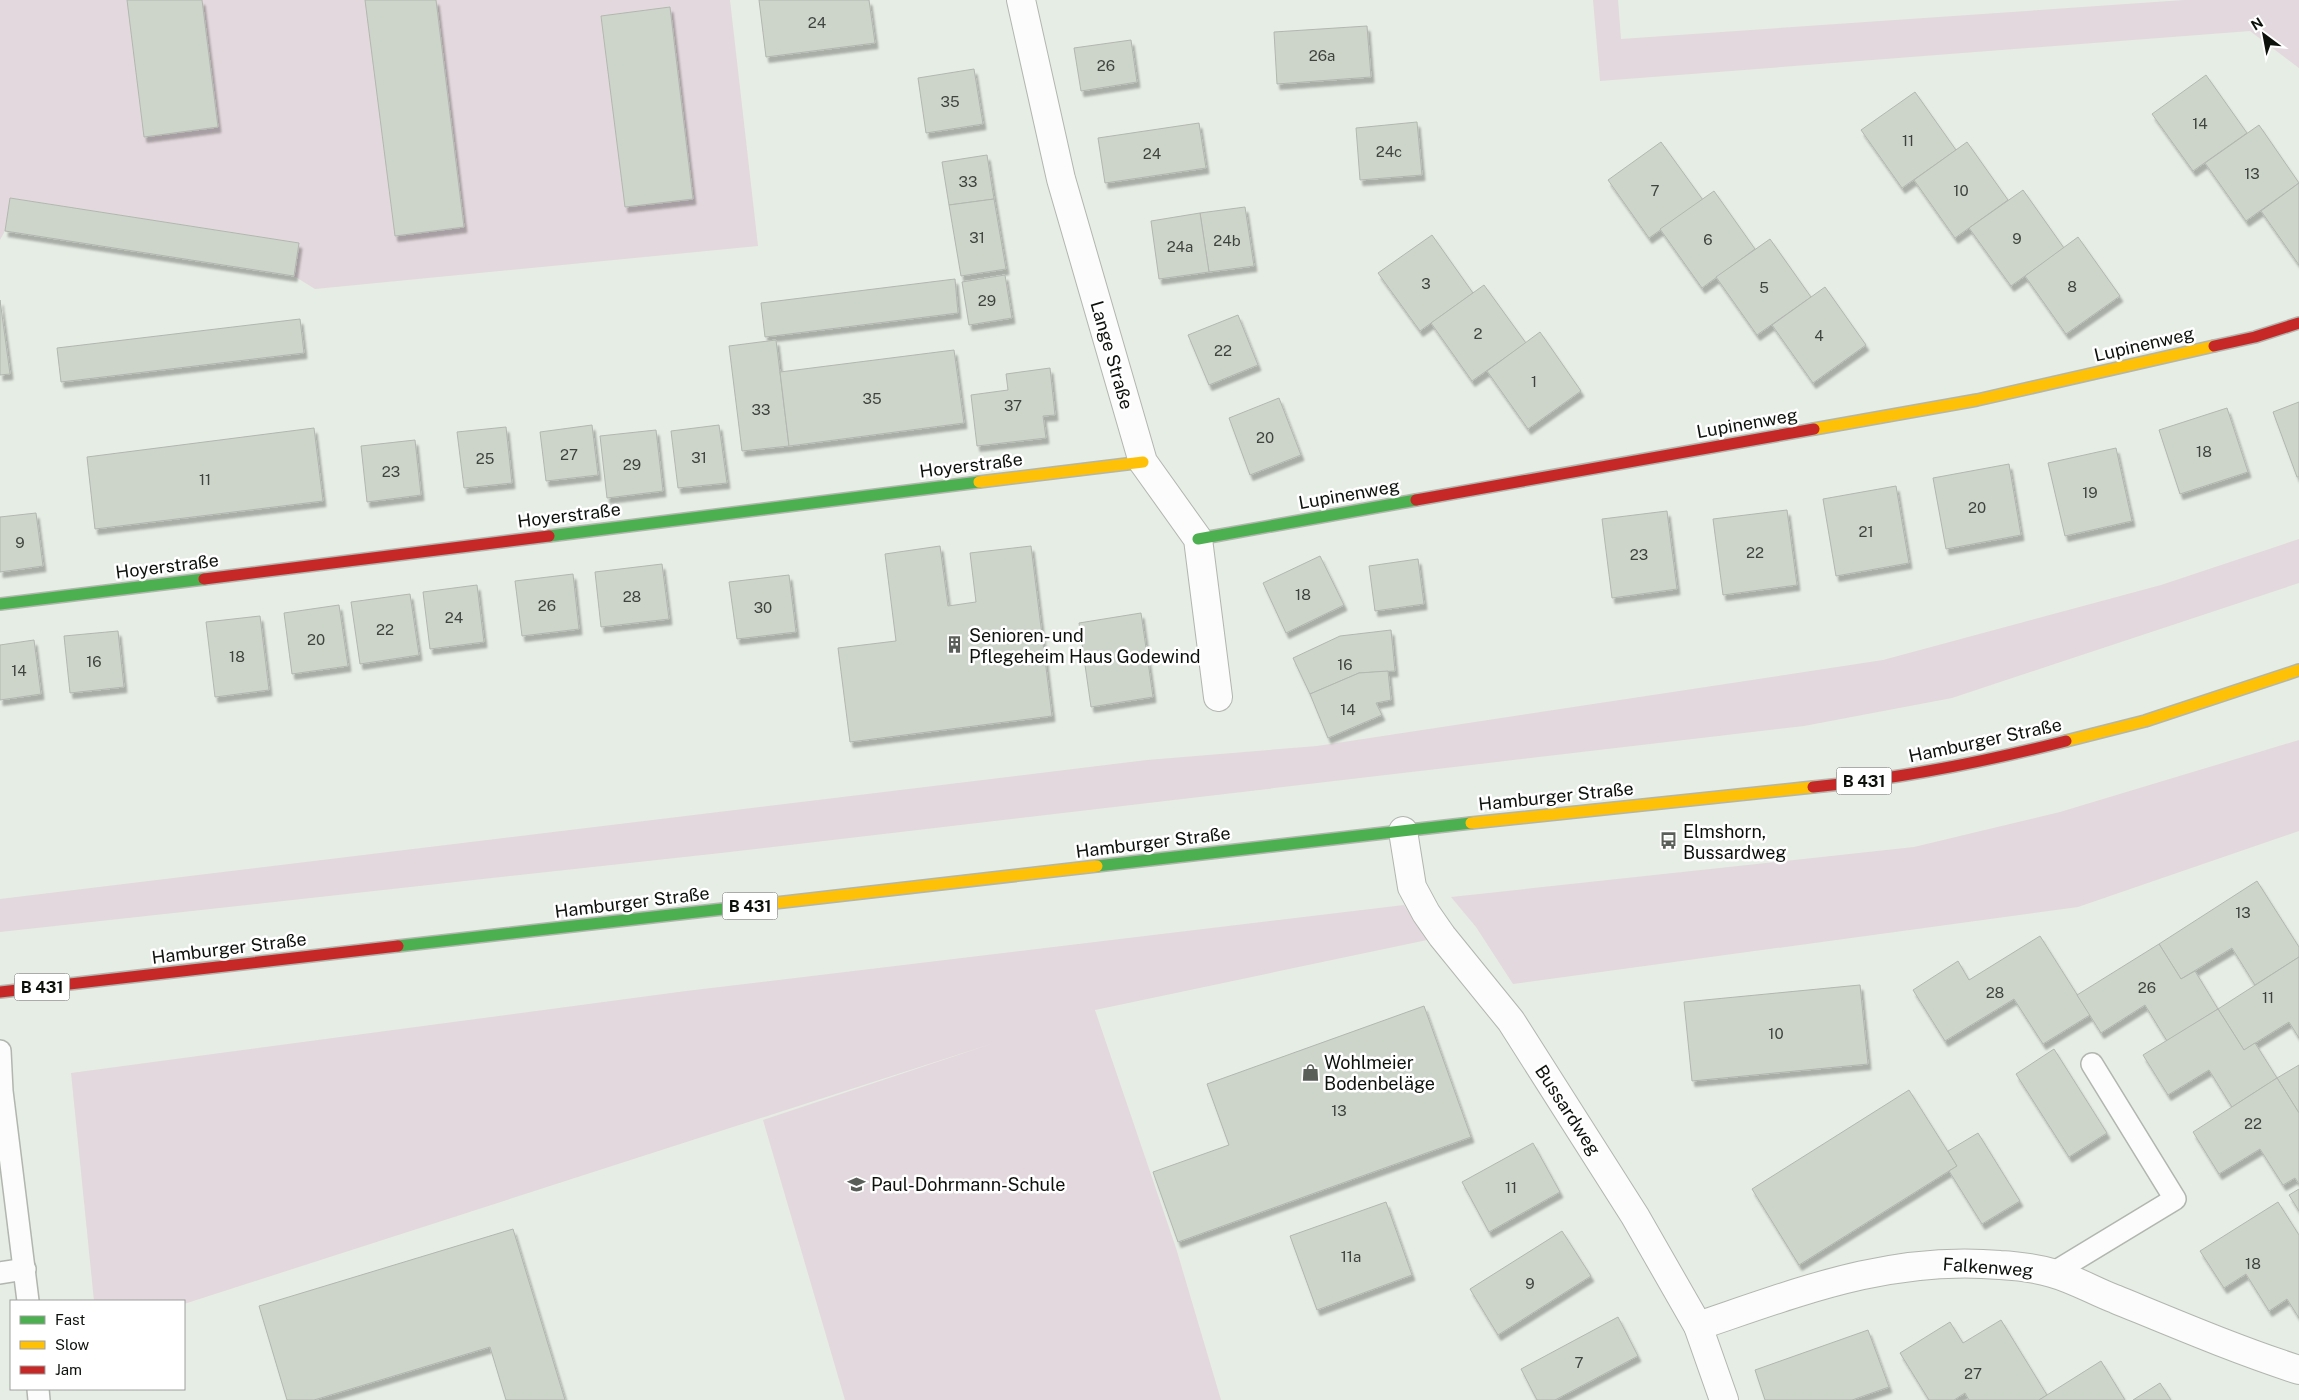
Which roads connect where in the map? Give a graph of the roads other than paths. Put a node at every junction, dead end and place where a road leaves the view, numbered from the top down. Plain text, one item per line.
1 (1021, 0) edge
2 (2299, 323) edge
3 (1143, 462) junction
4 (1198, 538) junction
5 (0, 604) edge
6 (2299, 670) edge
7 (1218, 697) dead end
8 (1403, 831) junction
9 (0, 992) edge
10 (0, 1051) edge
11 (2092, 1064) dead end
12 (1, 1091) edge
13 (24, 1270) junction
14 (0, 1273) edge
15 (2053, 1273) junction
16 (28, 1300) edge
17 (1698, 1326) junction
18 (2299, 1370) edge
19 (1724, 1400) edge

1 - 3 street, Lange Straße
2 - 4 main road, Lupinenweg
3 - 4 street, Lange Straße
3 - 5 main road, Hoyerstraße
4 - 7 street, Lange Straße
6 - 8 main road, Hamburger Straße / B 431
8 - 9 main road, Hamburger Straße / B 431
8 - 17 street, Bussardweg
10 - 12 lane
11 - 15 lane
12 - 13 lane
13 - 14 lane
13 - 16 lane
15 - 17 street, Falkenweg
15 - 18 street, Falkenweg
17 - 19 street, Bussardweg

